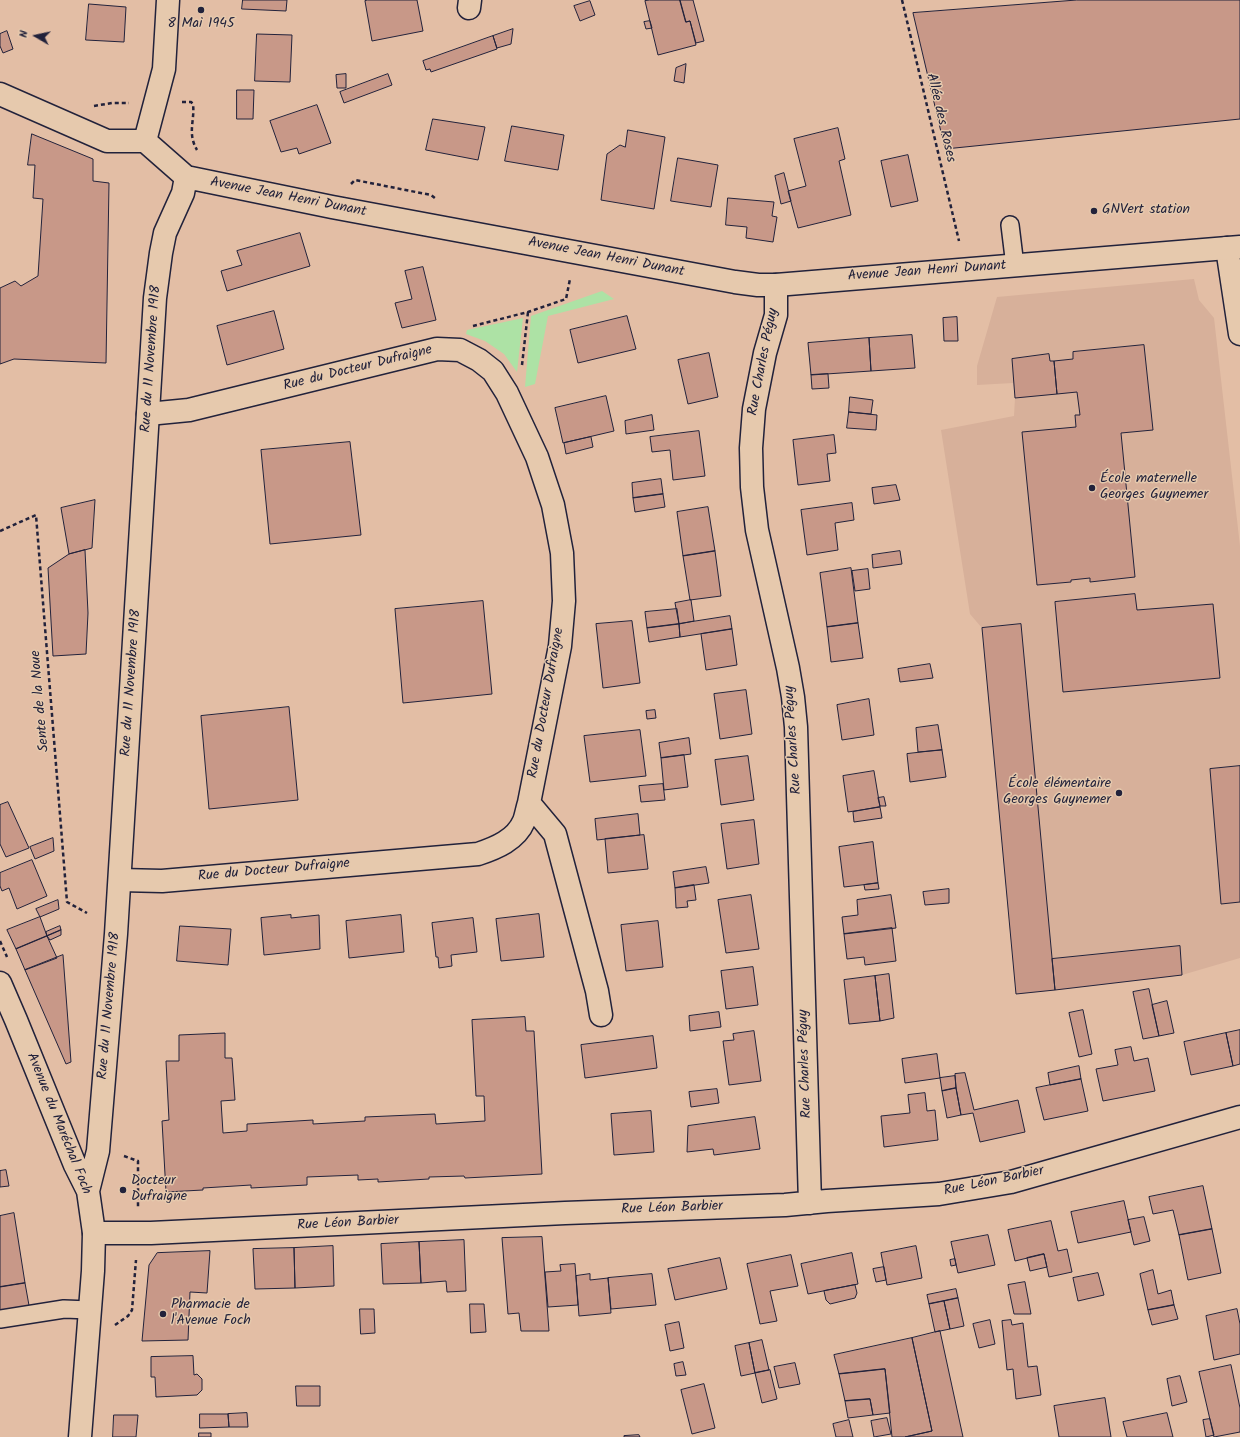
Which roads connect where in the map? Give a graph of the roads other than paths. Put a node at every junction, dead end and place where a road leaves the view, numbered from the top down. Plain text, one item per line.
1 (168, 0) edge
2 (0, 94) edge
3 (145, 141) junction
4 (186, 177) junction
5 (1010, 225) dead end
6 (1234, 248) edge
7 (1015, 266) junction
8 (776, 285) junction
9 (1239, 325) edge
10 (148, 414) junction
11 (529, 803) junction
12 (120, 880) junction
13 (0, 983) edge
14 (601, 1015) dead end
15 (1240, 1118) edge
16 (88, 1191) junction
17 (810, 1202) junction
18 (94, 1233) junction
19 (90, 1310) junction
20 (0, 1318) edge
21 (80, 1437) edge

1 - 3 street
2 - 3 street
3 - 4 street, Avenue Jean Henri Dunant
4 - 8 street, Avenue Jean Henri Dunant
4 - 10 street, Rue du 11 Novembre 1918
5 - 7 lane
6 - 7 street, Avenue Jean Henri Dunant
6 - 9 street
7 - 8 street, Avenue Jean Henri Dunant
8 - 17 street, Rue Charles Péguy
10 - 11 street, Rue du Docteur Dufraigne
10 - 12 street, Rue du 11 Novembre 1918
11 - 12 street, Rue du Docteur Dufraigne
11 - 14 street
12 - 16 street, Rue du 11 Novembre 1918
13 - 16 street, Avenue du Maréchal Foch
15 - 17 street, Rue Léon Barbier
16 - 18 street, Avenue du Maréchal Foch
17 - 18 street, Rue Léon Barbier
18 - 19 street, Avenue du Maréchal Foch
19 - 20 lane
19 - 21 street, Avenue du Maréchal Foch

